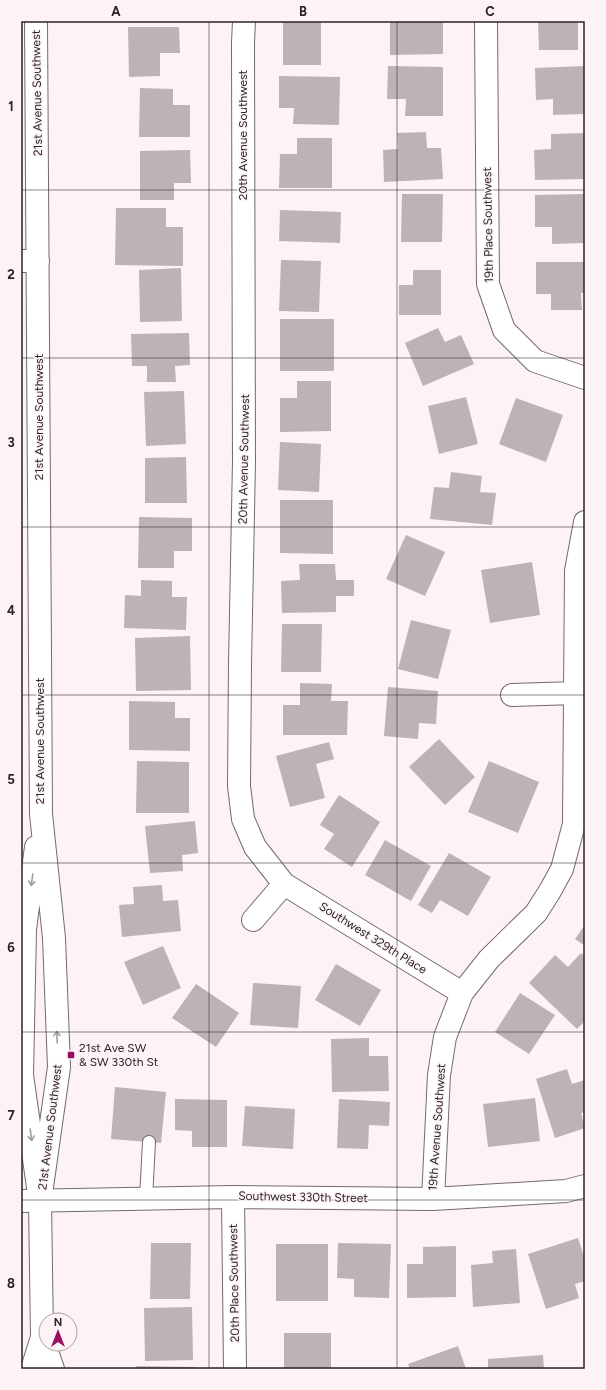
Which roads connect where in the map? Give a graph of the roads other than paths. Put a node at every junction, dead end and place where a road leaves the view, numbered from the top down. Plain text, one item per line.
1 (36, 21) edge
2 (244, 21) edge
3 (486, 21) edge
4 (30, 261) edge
5 (585, 378) edge
6 (585, 522) edge
7 (575, 693) junction
8 (512, 695) dead end
9 (41, 814) junction
10 (284, 884) junction
11 (253, 920) dead end
12 (462, 993) junction
13 (149, 1142) dead end
14 (585, 1186) edge
15 (233, 1197) junction
16 (433, 1198) junction
17 (146, 1199) junction
18 (31, 1201) edge
19 (40, 1312) edge
20 (38, 1350) edge
21 (47, 1352) edge
22 (32, 1369) edge
23 (52, 1369) edge
24 (235, 1369) edge

1 - 4 street, 21st Avenue Southwest
2 - 10 street, 20th Avenue Southwest
3 - 5 street, 19th Place Southwest
4 - 9 street, 21st Avenue Southwest
6 - 7 street, 19th Avenue Southwest
7 - 8 street
7 - 12 street, 19th Avenue Southwest
9 -> 18 street, 21st Avenue Southwest
18 -> 9 street, 21st Avenue Southwest
10 - 11 street
10 - 12 street, Southwest 329th Place
12 - 16 street, 19th Avenue Southwest
13 - 17 lane
14 - 16 street, Southwest 330th Street
15 - 16 street, Southwest 330th Street
15 - 17 street, Southwest 330th Street
15 - 24 street, 20th Place Southwest
17 - 18 street, Southwest 330th Street
18 - 19 street, 21st Avenue Southwest
20 - 22 street, 21st Avenue Southwest
21 - 23 street, 21st Avenue Southwest

